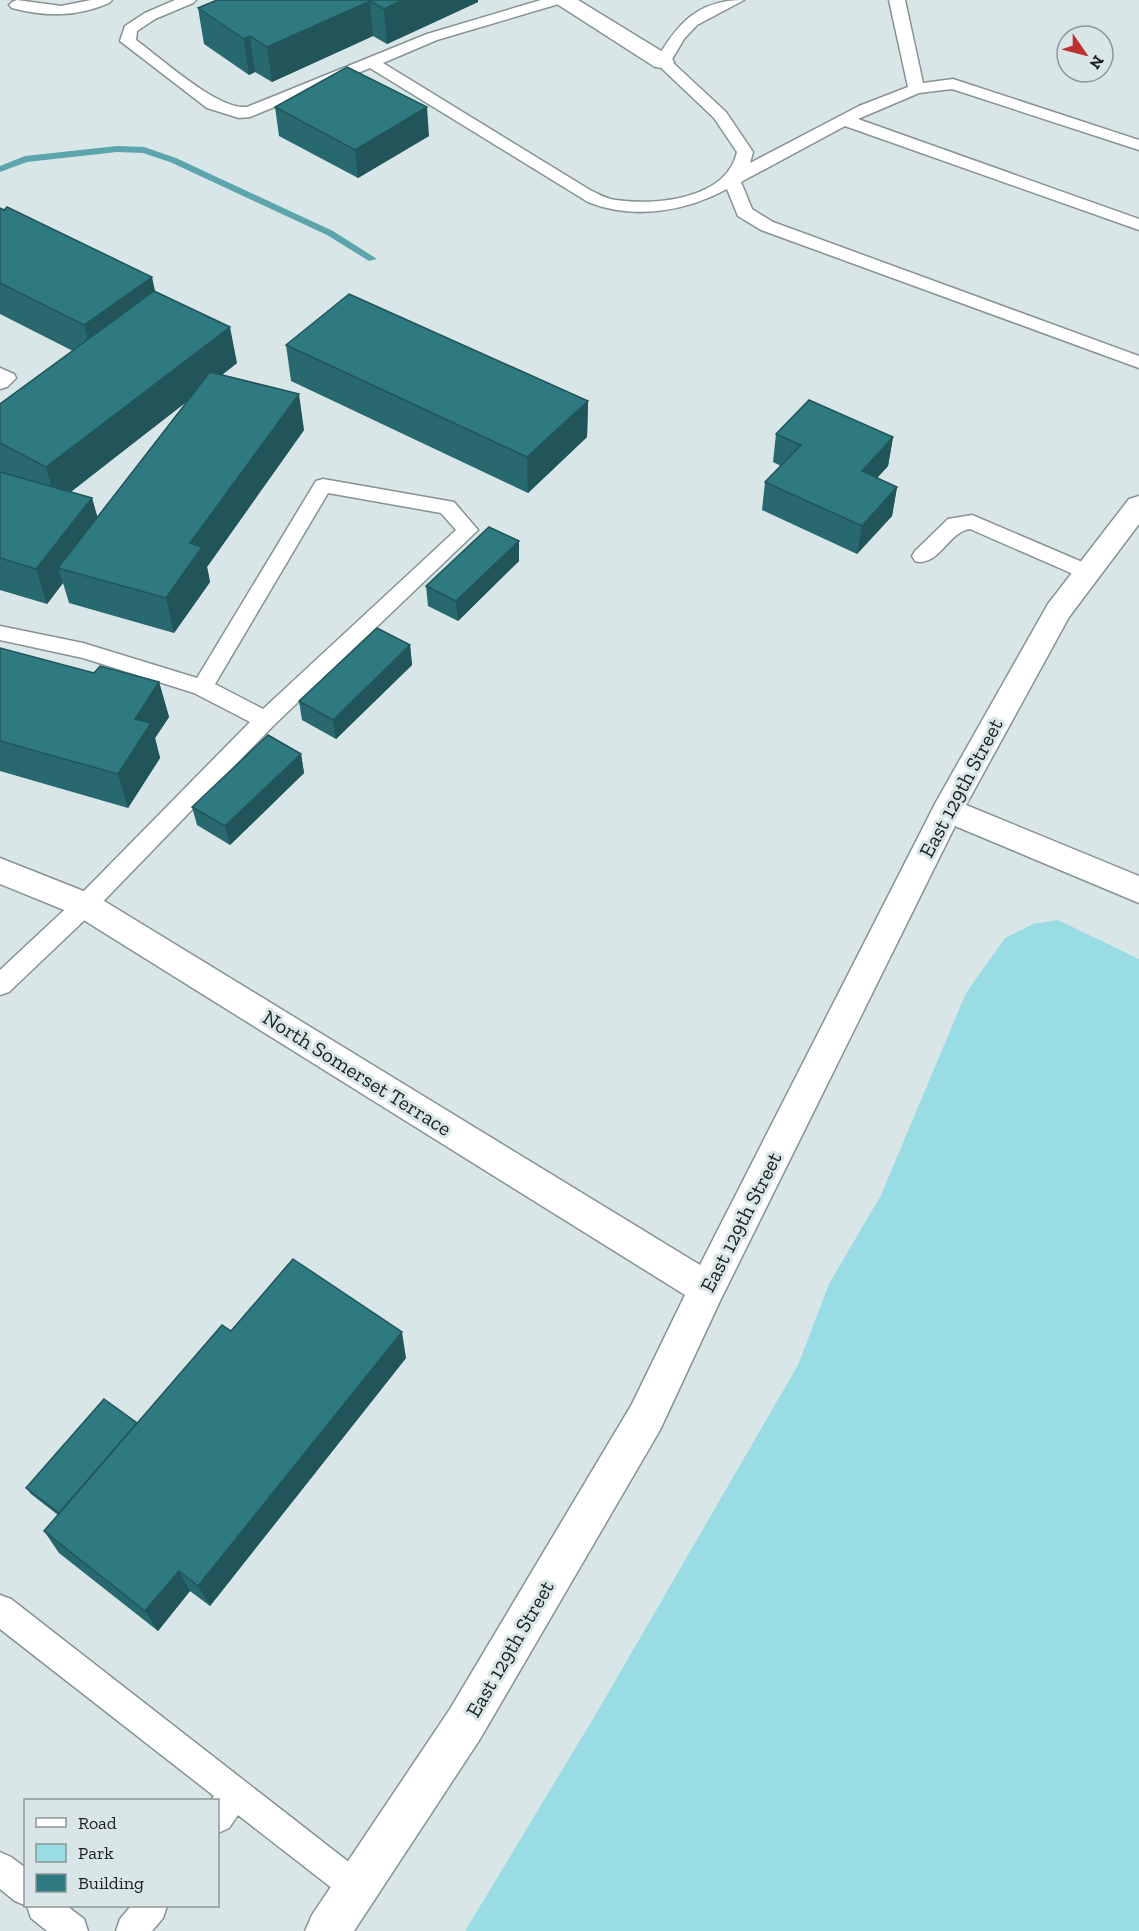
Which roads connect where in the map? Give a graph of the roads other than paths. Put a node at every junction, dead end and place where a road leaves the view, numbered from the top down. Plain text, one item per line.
1 (104, 0) edge
2 (188, 0) edge
3 (557, 0) edge
4 (564, 0) edge
5 (736, 0) edge
6 (897, 0) edge
7 (17, 6) dead end
8 (371, 62) junction
9 (663, 62) junction
10 (916, 89) junction
11 (844, 120) junction
12 (1139, 146) edge
13 (732, 180) junction
14 (1139, 225) edge
15 (1139, 362) edge
16 (0, 374) edge
17 (0, 383) edge
18 (1139, 505) edge
19 (922, 556) dead end
20 (1087, 572) junction
21 (0, 633) edge
22 (202, 687) junction
23 (266, 720) junction
24 (947, 810) junction
25 (0, 871) edge
26 (1139, 890) edge
27 (85, 905) junction
28 (0, 985) edge
29 (707, 1289) junction
30 (0, 1610) edge
31 (226, 1805) edge
32 (0, 1868) edge
33 (24, 1888) edge
34 (357, 1888) junction
35 (45, 1907) edge
36 (150, 1907) edge
37 (72, 1931) edge
38 (132, 1931) edge
39 (328, 1931) edge

1 - 7 lane
2 - 8 lane
3 - 8 lane
4 - 9 street
5 - 9 lane
6 - 10 lane
8 - 13 lane
9 - 13 lane
10 - 11 lane
10 - 12 lane
11 - 13 lane
11 - 14 lane
13 - 15 lane
16 - 17 lane
18 - 20 street, East 129th Street
19 - 20 lane
20 - 24 street, East 129th Street
21 - 22 lane
22 - 23 lane
22 - 23 lane
23 - 27 lane
24 - 26 street
24 - 29 street, East 129th Street
25 - 27 street, North Somerset Terrace
27 - 28 lane
27 - 29 street, North Somerset Terrace
29 - 34 street, East 129th Street
30 - 31 lane
31 - 34 lane
32 - 33 lane
34 - 39 street, East 129th Street
35 - 37 lane
36 - 38 lane

